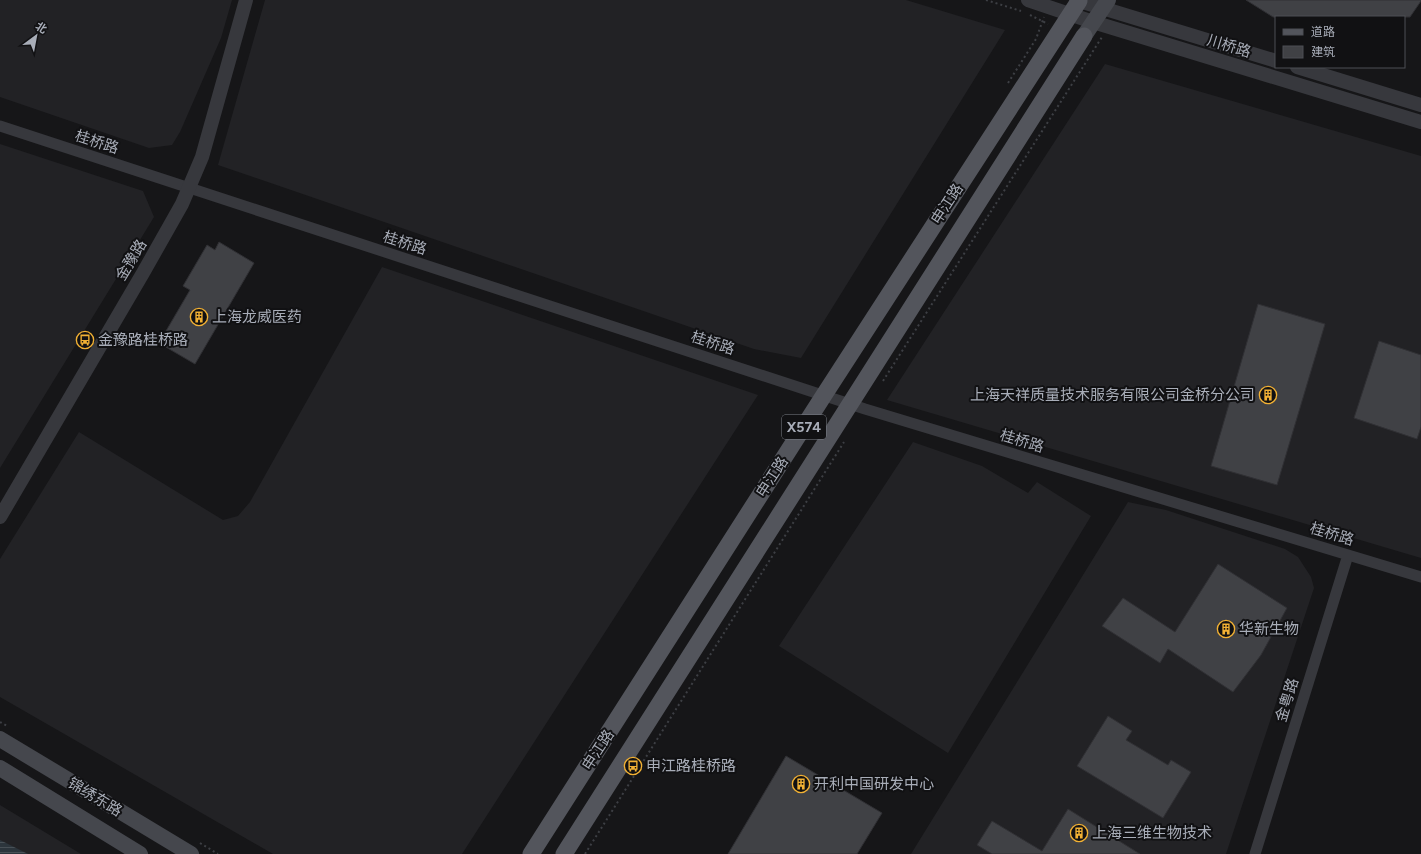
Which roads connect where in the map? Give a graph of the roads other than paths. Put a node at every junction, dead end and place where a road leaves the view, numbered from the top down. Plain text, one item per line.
1 (246, 0) edge
2 (1028, 0) edge
3 (1076, 4) edge
4 (1105, 4) edge
5 (1089, 29) junction
6 (1275, 61) edge
7 (1300, 68) edge
8 (1421, 105) edge
9 (1421, 122) edge
10 (0, 126) edge
11 (190, 188) junction
12 (824, 396) junction
13 (851, 404) junction
14 (0, 517) edge
15 (1348, 555) junction
16 (1421, 577) edge
17 (0, 739) edge
18 (0, 768) edge
19 (140, 854) edge
20 (191, 854) edge
21 (531, 854) edge
22 (564, 854) edge
23 (1255, 854) edge

1 - 11 street, 金豫路
2 - 3 street, 川桥路
3 - 4 street, 川桥路
3 - 5 street, 川桥路
3 - 12 main road, 申江路 / X574
4 - 5 main road, 申江路 / X574
4 - 6 street, 川桥路
5 - 9 street, 川桥路
5 - 13 main road, 申江路 / X574
7 - 8 street
10 - 11 street, 桂桥路
11 - 12 street, 桂桥路
11 - 14 street, 金豫路
12 - 13 street, 桂桥路
12 - 21 main road, 申江路 / X574
13 - 15 street, 桂桥路
13 - 22 main road, 申江路 / X574
15 - 16 street, 桂桥路
15 - 23 street, 金粤路
17 - 20 main road, 锦绣东路
18 - 19 main road, 锦绣东路

